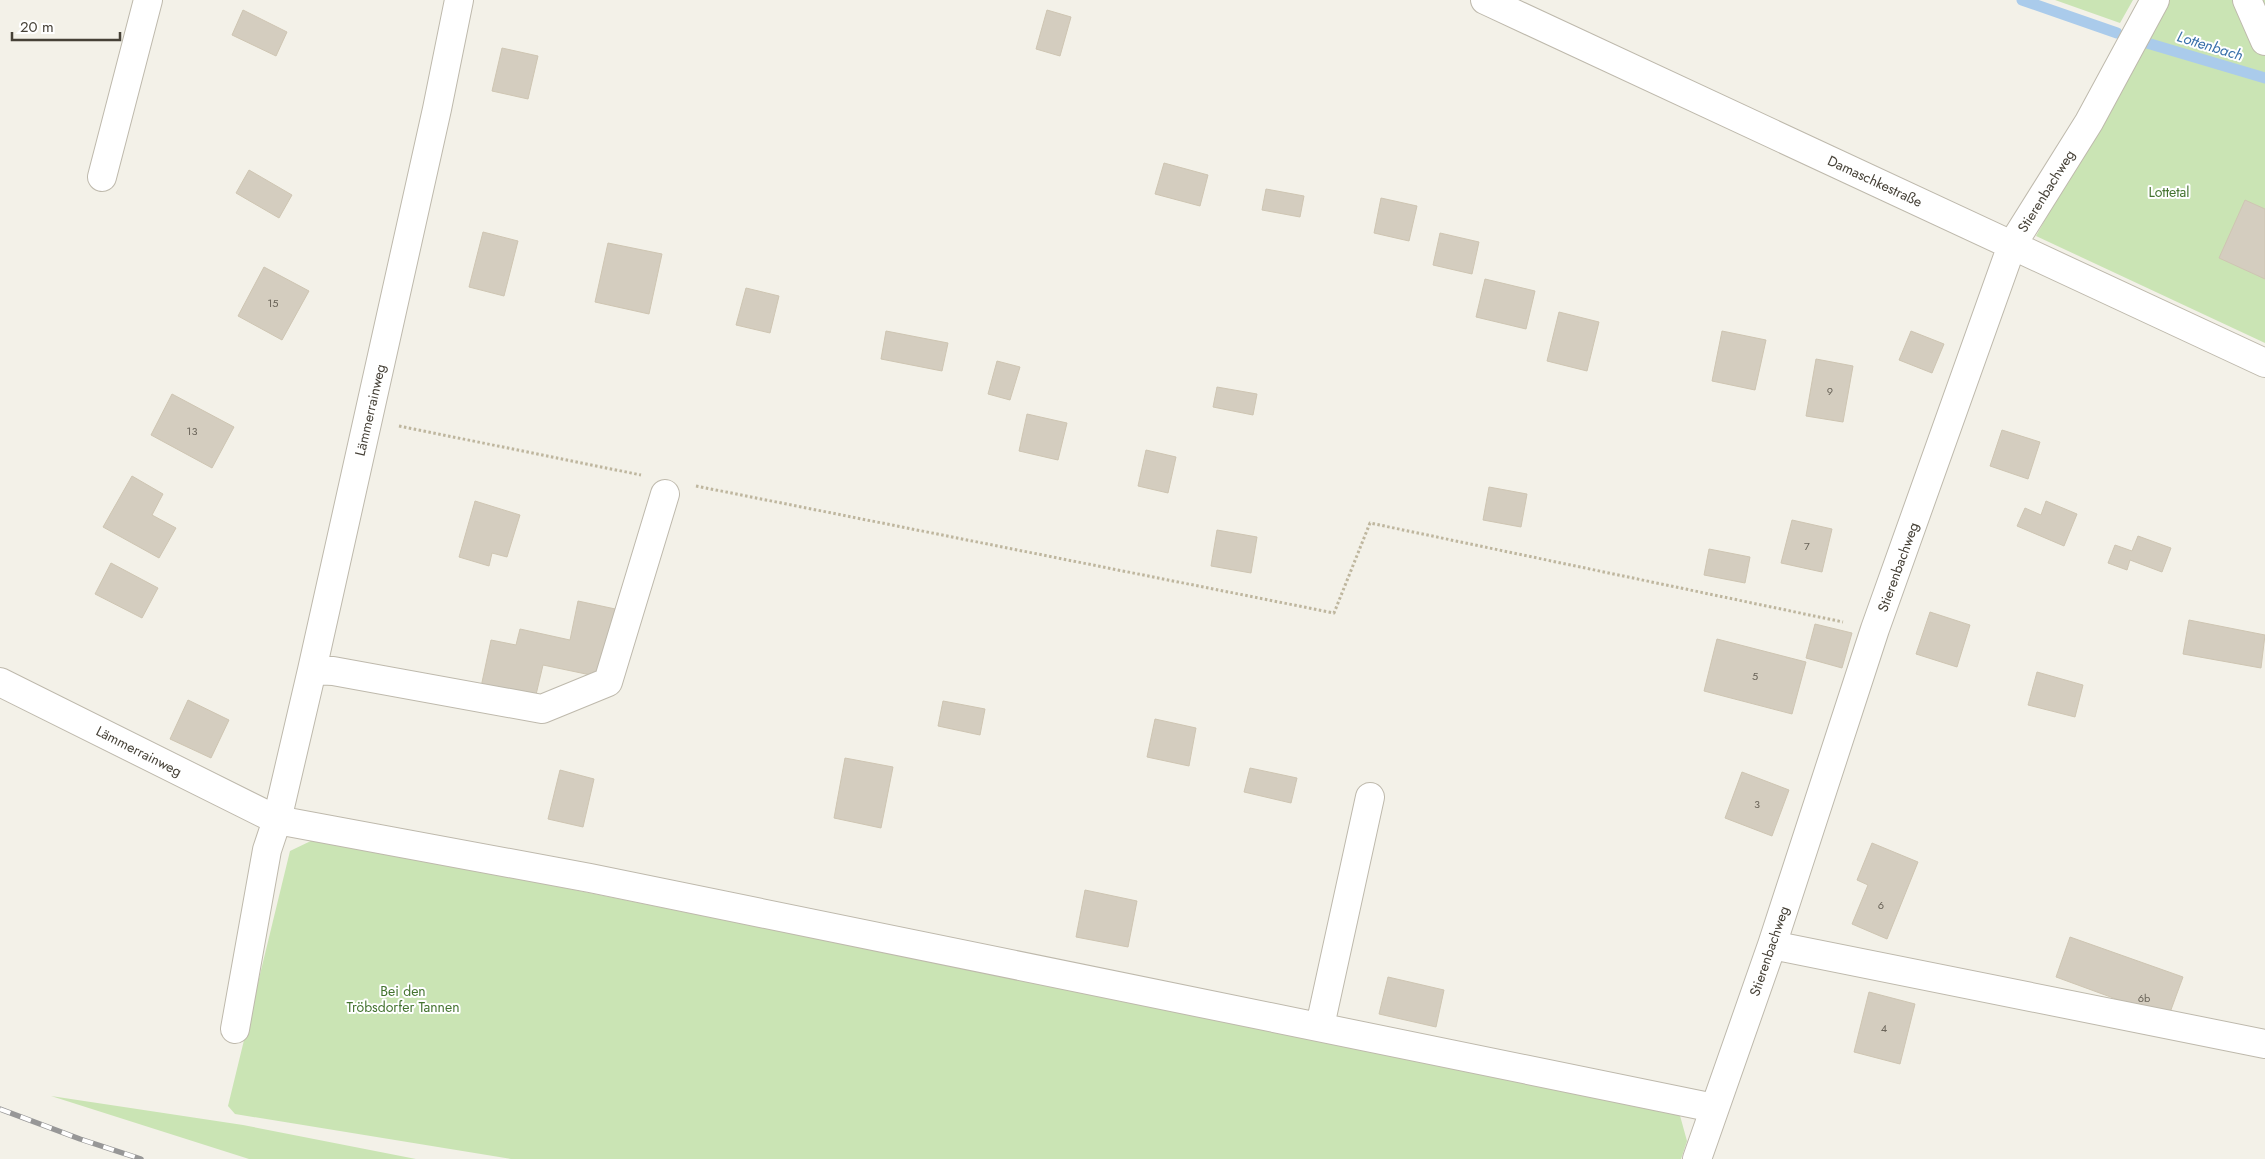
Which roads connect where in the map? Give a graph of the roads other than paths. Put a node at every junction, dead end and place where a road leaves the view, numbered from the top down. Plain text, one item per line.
1 (148, 0) edge
2 (459, 0) edge
3 (1485, 0) edge
4 (2155, 0) edge
5 (2247, 0) edge
6 (2265, 40) edge
7 (102, 177) dead end
8 (2012, 245) junction
9 (2265, 363) edge
10 (658, 485) road end
11 (312, 670) junction
12 (0, 682) edge
13 (1370, 797) dead end
14 (277, 820) junction
15 (1772, 945) junction
16 (1320, 1026) junction
17 (235, 1029) dead end
18 (2265, 1044) edge
19 (1714, 1108) junction
20 (1697, 1159) edge

1 - 7 street
2 - 11 street, Lämmerrainweg
3 - 8 street, Damaschkestraße
4 - 8 street, Stierenbachweg
5 - 6 street
8 - 9 street, Damaschkestraße
8 - 15 street, Stierenbachweg
10 - 11 street
11 - 14 street, Lämmerrainweg
12 - 14 street, Lämmerrainweg
13 - 16 street
14 - 16 street
14 - 17 street, Lämmerrainweg
15 - 18 street
15 - 19 street, Stierenbachweg
16 - 19 street
19 - 20 street, Stierenbachweg

